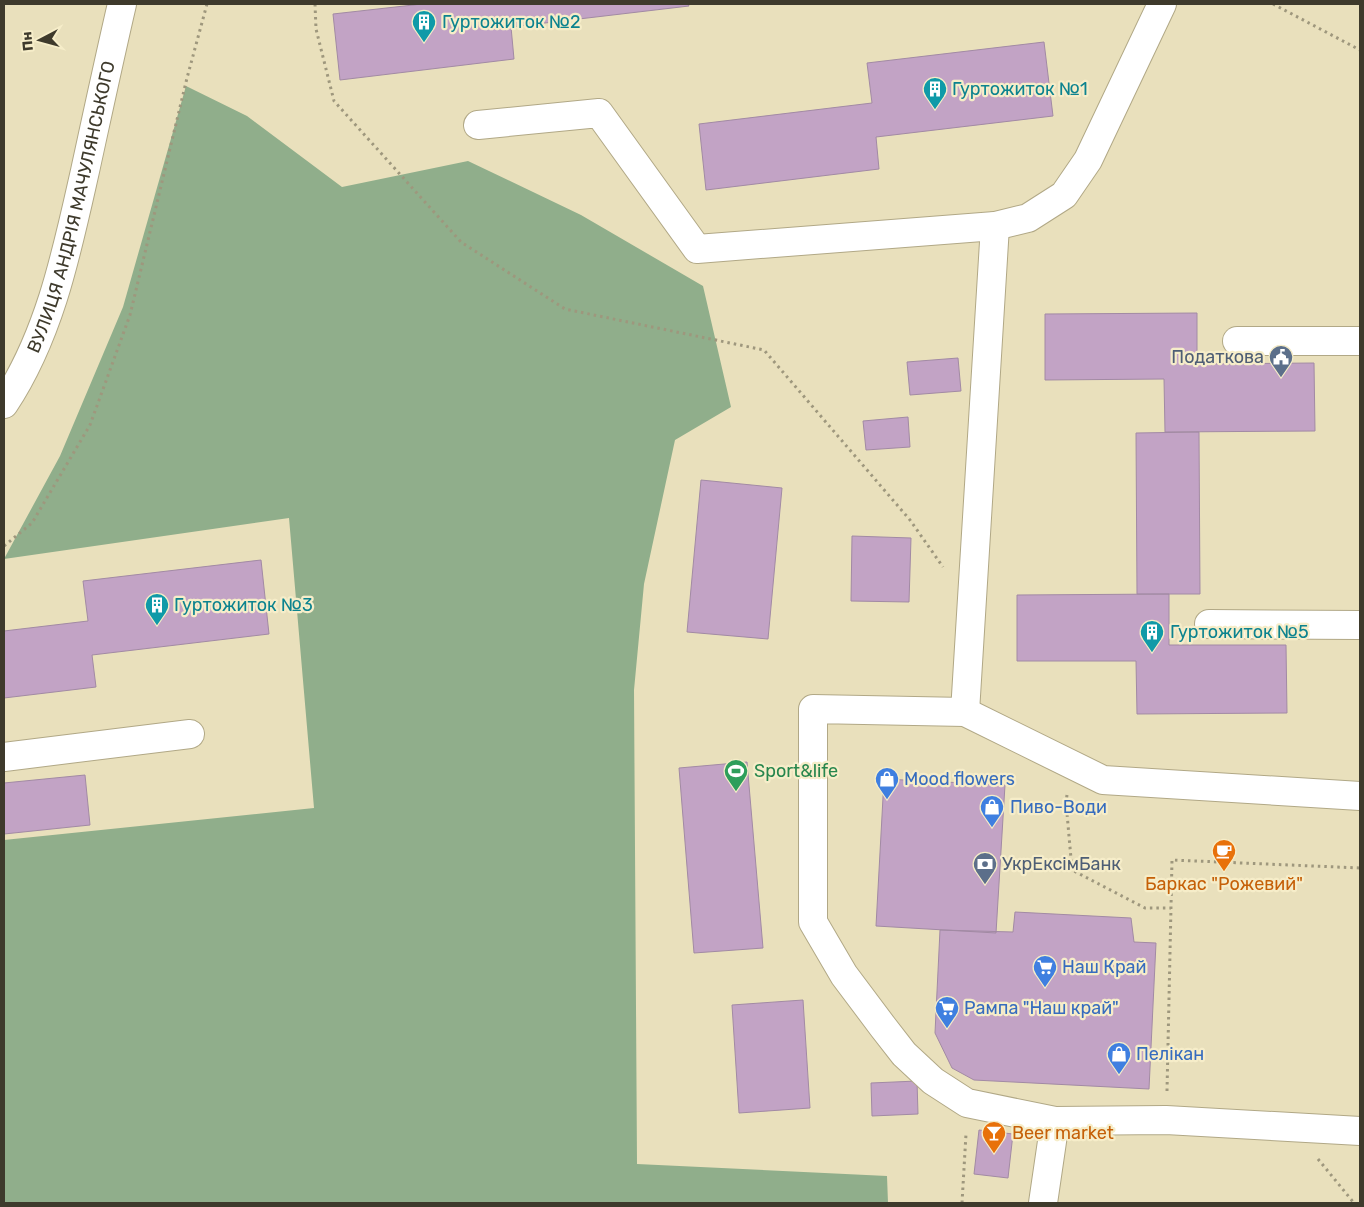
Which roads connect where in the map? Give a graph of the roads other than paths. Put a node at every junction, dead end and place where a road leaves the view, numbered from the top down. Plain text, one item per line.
1 (122, 4) edge
2 (1162, 4) edge
3 (478, 125) dead end
4 (995, 226) junction
5 (1237, 341) dead end
6 (1360, 341) edge
7 (4, 404) edge
8 (1209, 624) dead end
9 (1360, 625) edge
10 (965, 712) junction
11 (190, 734) dead end
12 (4, 758) edge
13 (1360, 796) edge
14 (1055, 1120) junction
15 (1360, 1131) edge
16 (1043, 1203) edge

1 - 7 street, ВУЛИЦЯ АНДРІЯ МАЧУЛЯНСЬКОГО
2 - 4 street
3 - 4 street
4 - 10 street
5 - 6 street
8 - 9 street
10 - 13 street
10 - 14 street
11 - 12 street
14 - 15 street
14 - 16 street

